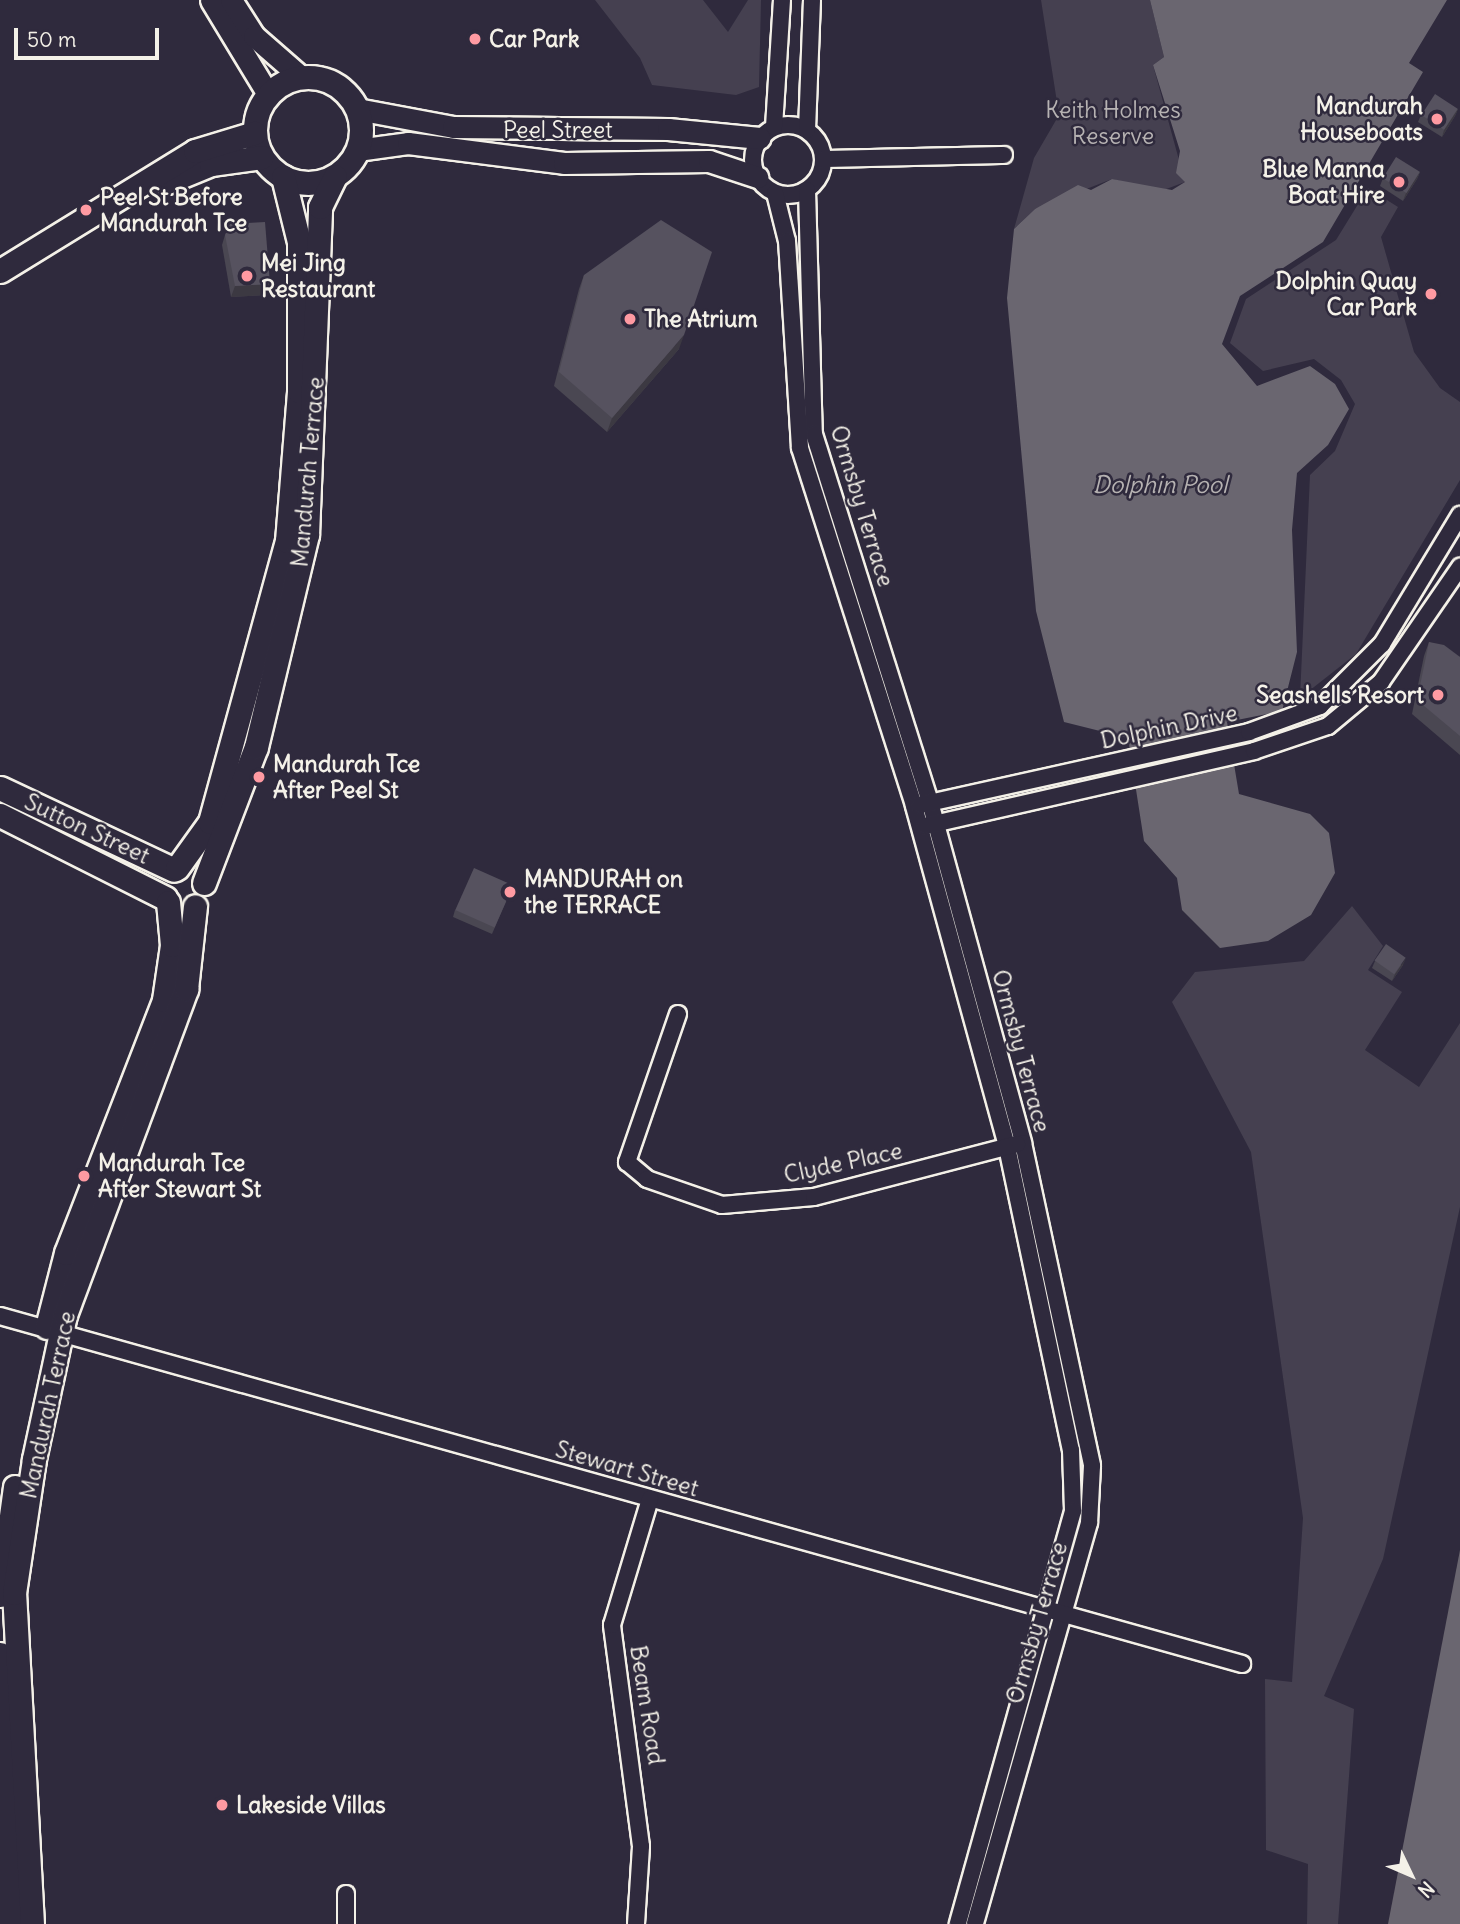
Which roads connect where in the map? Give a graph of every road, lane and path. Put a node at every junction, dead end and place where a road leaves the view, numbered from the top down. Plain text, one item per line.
1 (211, 0) edge
2 (231, 0) edge
3 (782, 0) edge
4 (812, 0) edge
5 (301, 77) junction
6 (268, 94) junction
7 (357, 109) junction
8 (807, 130) junction
9 (254, 133) junction
10 (767, 133) junction
11 (357, 150) junction
12 (1004, 155) dead end
13 (262, 157) junction
14 (823, 159) junction
15 (335, 176) junction
16 (283, 177) junction
17 (757, 177) junction
18 (807, 190) junction
19 (775, 193) junction
20 (122, 201) junction
21 (0, 271) edge
22 (1460, 515) edge
23 (1460, 567) edge
24 (0, 788) edge
25 (922, 804) junction
26 (0, 815) edge
27 (936, 824) junction
28 (919, 828) junction
29 (176, 869) junction
30 (204, 883) junction
31 (167, 900) junction
32 (195, 906) junction
33 (678, 1014) dead end
34 (1015, 1145) junction
35 (0, 1316) edge
36 (54, 1330) junction
37 (650, 1499) junction
38 (0, 1595) edge
39 (1045, 1606) junction
40 (1063, 1612) junction
41 (0, 1654) edge
42 (1242, 1664) dead end
43 (346, 1894) dead end
44 (11, 1924) edge
45 (32, 1924) edge
46 (346, 1924) edge
47 (636, 1924) edge
48 (958, 1924) edge
49 (975, 1924) edge

1 - 6 street
2 - 5 street
3 - 10 street
4 - 8 street
5 - 6 main road
5 - 7 main road
6 - 9 main road
7 - 10 street, Peel Street
7 - 11 main road
8 - 10 street
8 - 14 street
9 - 13 main road
9 - 20 main road
10 - 17 street
11 - 15 main road
11 - 17 street, Peel Street
12 - 14 street
13 - 16 main road
13 - 20 main road
14 - 18 street
15 - 16 main road
15 - 30 main road, Mandurah Terrace
16 - 29 main road, Mandurah Terrace
17 - 19 street
18 - 19 street
18 - 25 street, Ormsby Terrace
19 - 25 street, Ormsby Terrace
20 - 21 main road
22 - 25 street, Dolphin Drive
23 - 27 street, Dolphin Drive
24 - 29 main road, Sutton Street
25 - 27 street, Ormsby Terrace
25 - 28 street, Ormsby Terrace
26 - 31 main road, Sutton Street
27 - 28 street, Dolphin Drive
27 - 34 street, Ormsby Terrace
28 - 34 street, Ormsby Terrace
29 - 30 main road
29 - 31 main road
30 - 32 main road
31 - 32 main road
31 - 36 main road, Mandurah Terrace
32 - 36 main road, Mandurah Terrace
33 - 34 street, Clyde Place
34 - 39 street, Ormsby Terrace
34 - 40 street, Ormsby Terrace
35 - 36 street, Stewart Street
36 - 37 street, Stewart Street
36 - 38 main road, Mandurah Terrace
36 - 45 main road, Mandurah Terrace
37 - 39 street, Stewart Street
37 - 47 street, Beam Road
39 - 40 street, Stewart Street
39 - 48 street, Ormsby Terrace
40 - 42 street, Stewart Street
40 - 49 street, Ormsby Terrace
41 - 44 main road
43 - 46 street

